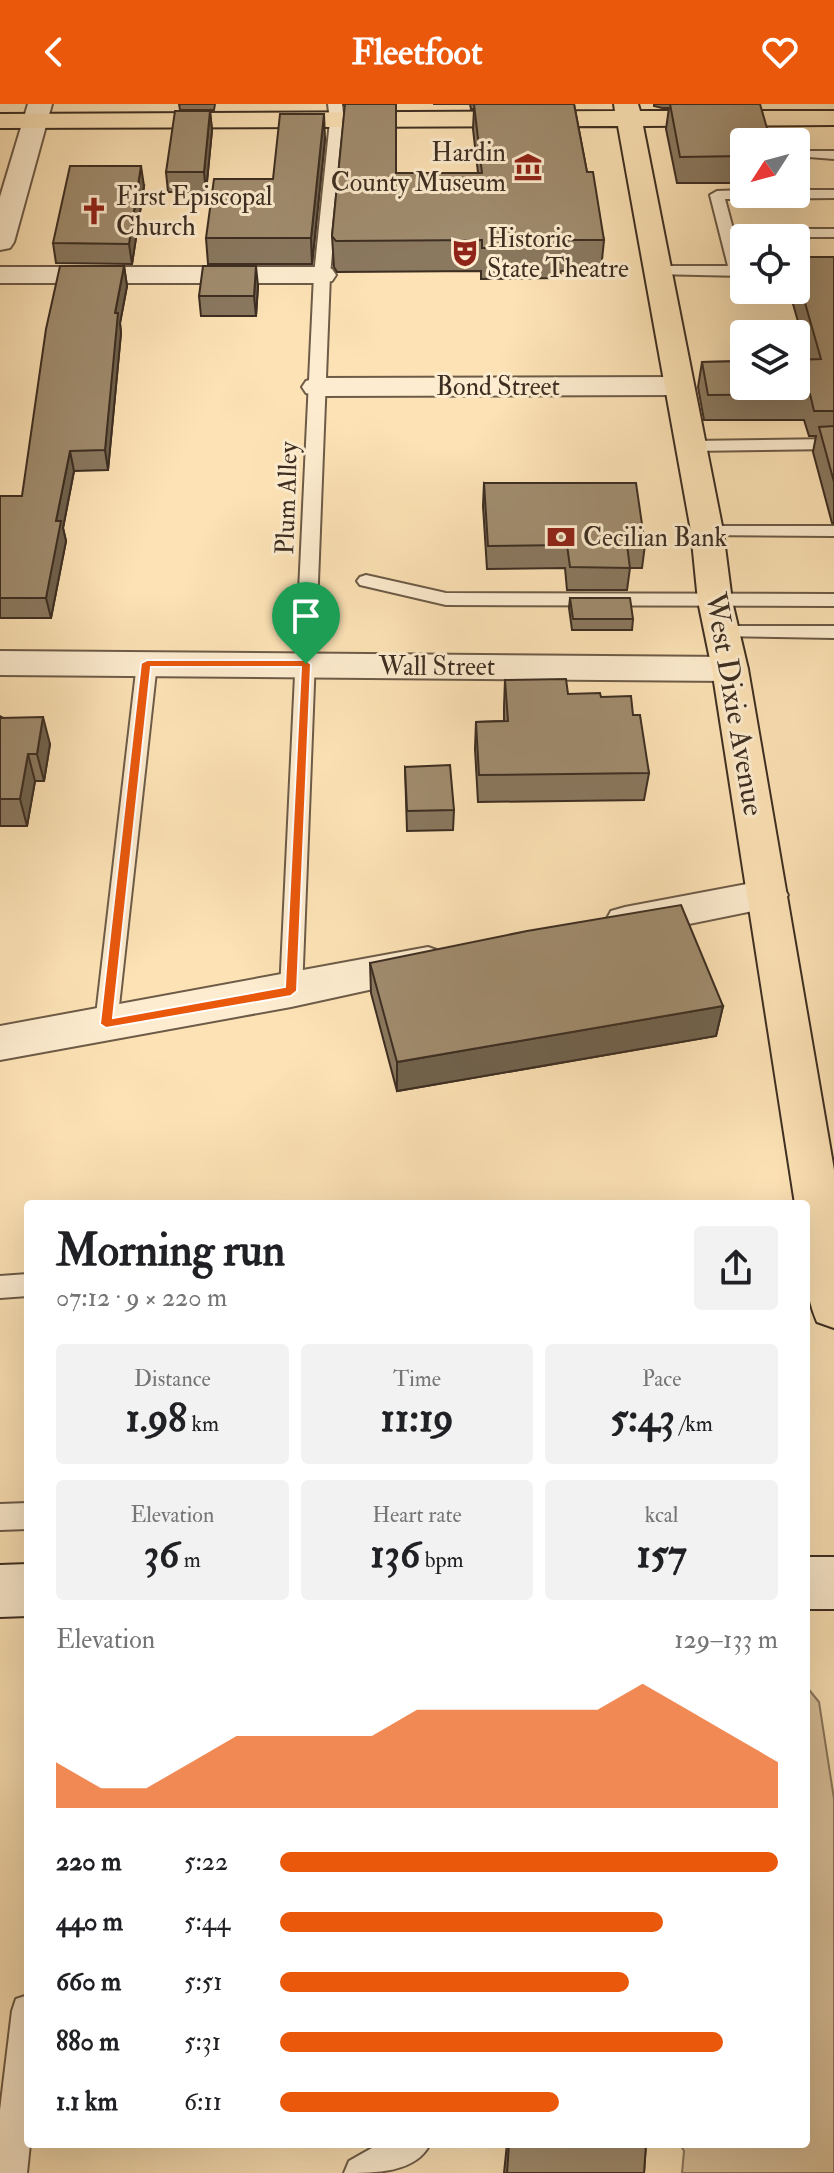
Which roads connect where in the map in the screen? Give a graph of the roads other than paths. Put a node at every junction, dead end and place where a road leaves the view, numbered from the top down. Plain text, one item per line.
1 (627, 112) edge
2 (38, 113) edge
3 (336, 113) edge
4 (834, 118) edge
5 (0, 121) edge
6 (810, 155) edge
7 (834, 155) edge
8 (834, 194) edge
9 (728, 233) junction
10 (834, 233) edge
11 (730, 239) edge
12 (0, 242) edge
13 (658, 271) junction
14 (730, 271) edge
15 (0, 275) edge
16 (322, 275) junction
17 (679, 386) junction
18 (317, 387) junction
19 (834, 444) edge
20 (690, 446) junction
21 (707, 531) junction
22 (834, 531) edge
23 (366, 581) dead end
24 (834, 600) edge
25 (834, 632) edge
26 (723, 634) junction
27 (0, 663) edge
28 (147, 663) junction
29 (306, 664) junction
30 (768, 895) junction
31 (584, 930) edge
32 (460, 956) edge
33 (291, 991) junction
34 (106, 1024) junction
35 (0, 1043) edge
36 (827, 1221) edge
37 (24, 1285) edge
38 (0, 1287) edge
39 (834, 1307) edge
40 (24, 1516) edge
41 (0, 1517) edge
42 (810, 1583) edge
43 (834, 1583) edge
44 (24, 1590) edge
45 (0, 1591) edge
46 (24, 2047) edge
47 (406, 2148) edge
48 (10, 2173) edge
49 (361, 2173) edge

1 - 3 main road
1 - 4 main road
1 - 13 main road, West Dixie Avenue
2 - 3 main road
2 - 5 main road
2 - 12 street
3 - 16 lane, Plum Alley
6 - 7 lane
8 - 9 lane
9 - 10 lane
9 - 11 lane
13 - 14 lane
13 - 17 main road, West Dixie Avenue
15 - 16 street
16 - 18 lane, Plum Alley
17 - 18 street, Bond Street
17 - 20 main road, West Dixie Avenue
18 - 29 lane, Plum Alley
19 - 20 lane
20 - 21 main road, West Dixie Avenue
21 - 22 lane
21 - 26 main road, West Dixie Avenue
23 - 26 lane
24 - 26 lane
25 - 26 lane
26 - 29 street, Wall Street
26 - 30 main road, West Dixie Avenue
27 - 28 street, Wall Street
28 - 29 street, Wall Street
28 - 34 lane
29 - 33 lane, Plum Alley
30 - 31 street
30 - 36 main road, West Dixie Avenue
32 - 33 street
33 - 34 street
34 - 35 street
36 - 39 main road, West Dixie Avenue
37 - 38 lane
40 - 41 lane
42 - 43 street
44 - 45 street
46 - 48 lane
47 - 49 lane

